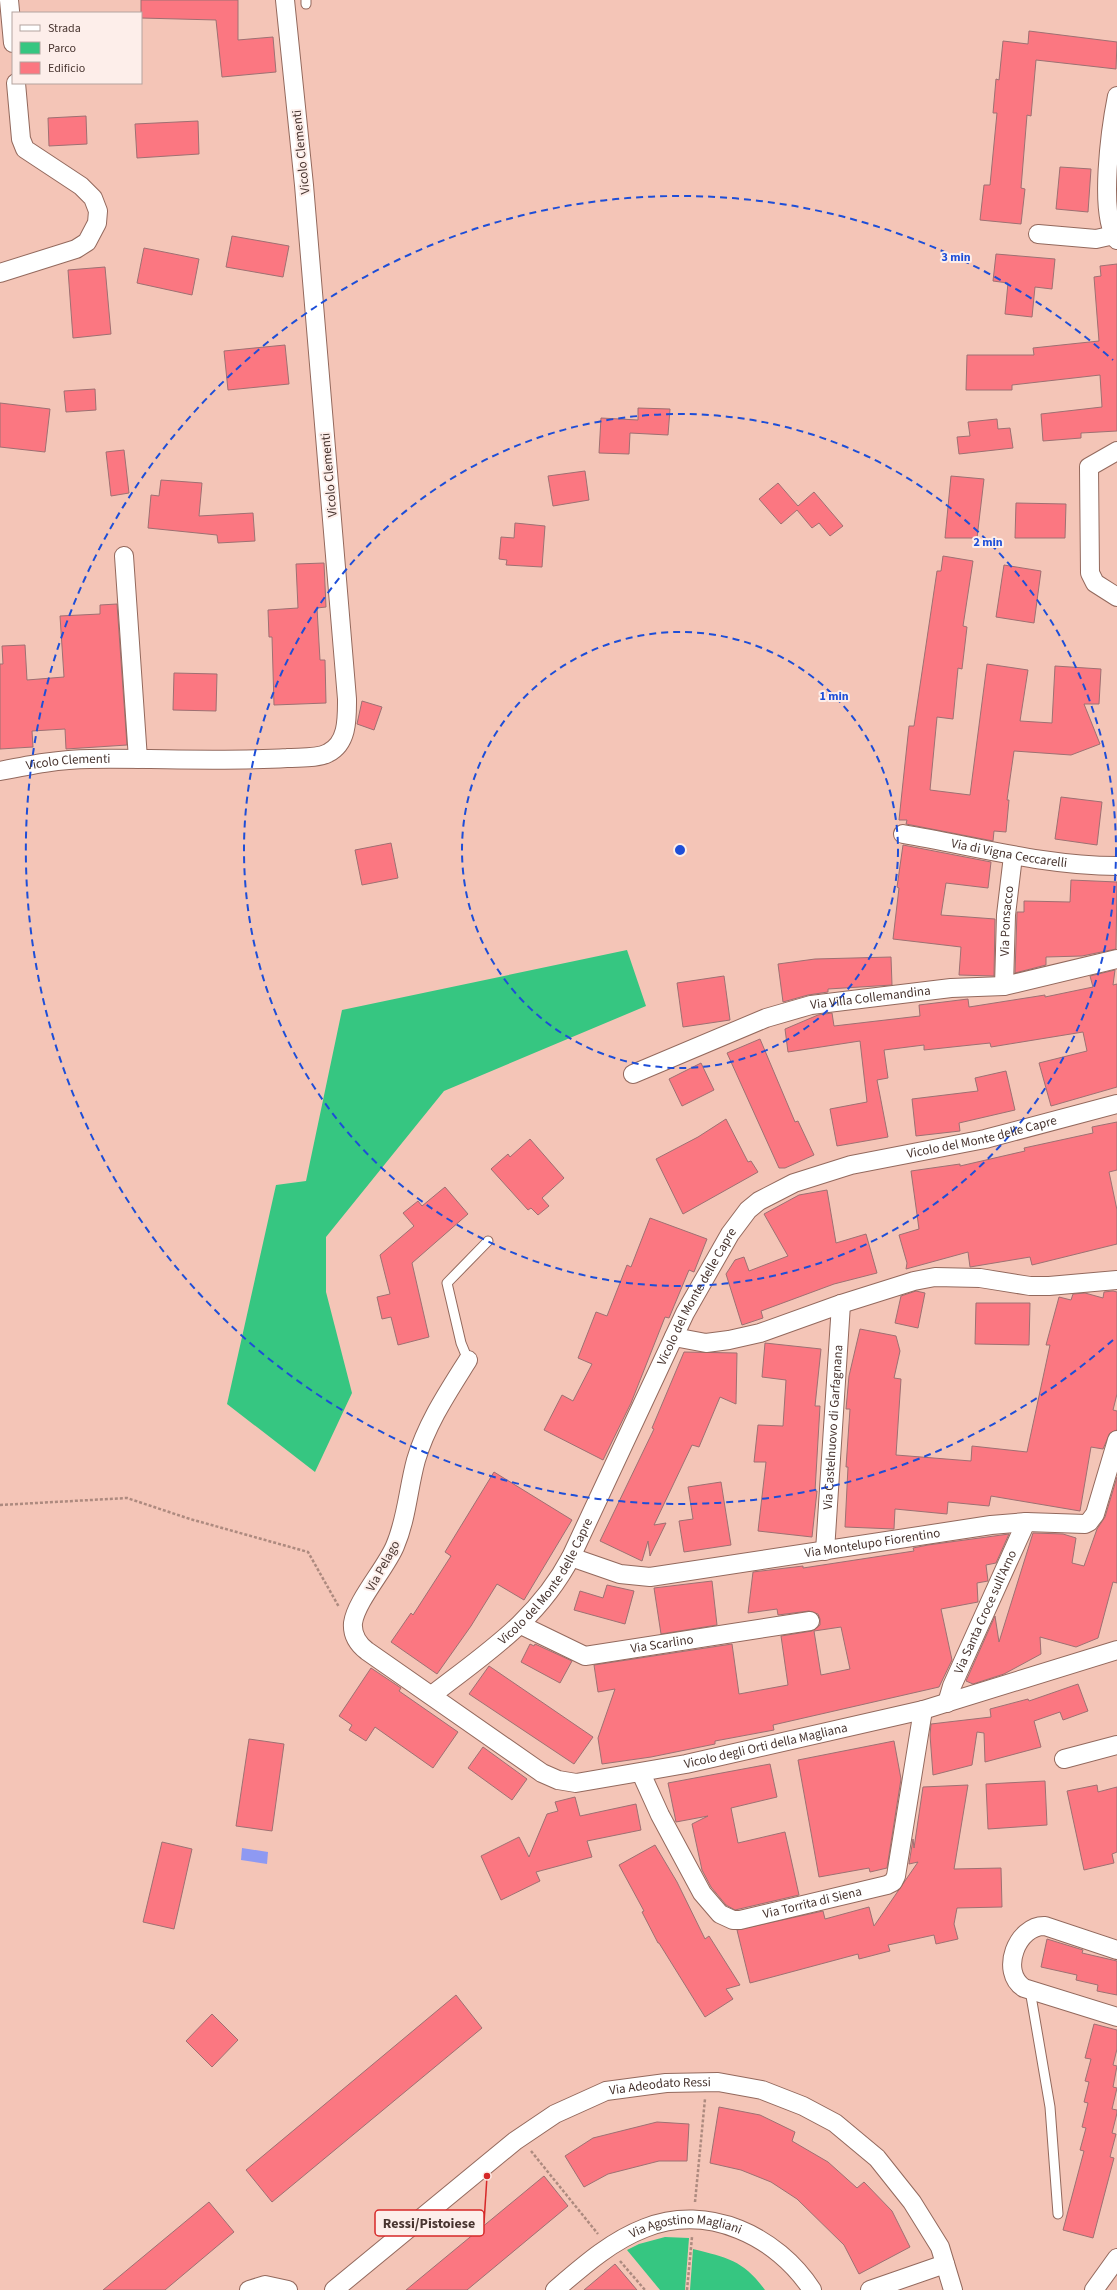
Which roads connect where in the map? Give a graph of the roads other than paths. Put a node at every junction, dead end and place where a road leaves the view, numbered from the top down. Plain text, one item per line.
1 (9, 0) edge
2 (285, 0) edge
3 (12, 32) edge
4 (16, 84) edge
5 (1116, 106) edge
6 (1038, 234) dead end
7 (1115, 238) edge
8 (0, 273) edge
9 (1117, 451) edge
10 (124, 556) dead end
11 (1117, 597) edge
12 (138, 759) junction
13 (0, 770) edge
14 (903, 834) dead end
15 (1013, 856) junction
16 (1117, 866) edge
17 (1117, 960) edge
18 (1004, 986) junction
19 (634, 1074) dead end
20 (1117, 1104) edge
21 (488, 1241) dead end
22 (1117, 1280) edge
23 (840, 1304) junction
24 (674, 1337) junction
25 (468, 1360) joint
26 (1117, 1440) edge
27 (1026, 1522) junction
28 (825, 1551) junction
29 (571, 1557) junction
30 (810, 1621) dead end
31 (521, 1625) junction
32 (1117, 1650) edge
33 (432, 1695) junction
34 (947, 1703) junction
35 (923, 1710) junction
36 (1117, 1745) edge
37 (1064, 1759) dead end
38 (641, 1773) junction
39 (1117, 1950) edge
40 (1030, 1990) junction
41 (1117, 2017) edge
42 (1058, 2214) dead end
43 (1117, 2258) edge
44 (945, 2264) junction
45 (249, 2290) edge
46 (288, 2290) edge
47 (334, 2290) edge
48 (555, 2290) edge
49 (812, 2290) edge
50 (870, 2290) edge
51 (953, 2290) edge
52 (1094, 2290) edge

1 - 3 street
2 - 12 street, Vicolo Clementi
4 - 8 street
5 - 7 street
6 - 7 street
9 - 11 street
10 - 12 street
12 - 13 street, Vicolo Clementi
14 - 15 street, Via di Vigna Ceccarelli
15 - 16 street, Via di Vigna Ceccarelli
15 - 18 street, Via Ponsacco
17 - 18 street, Via Villa Collemandina
18 - 19 street, Via Villa Collemandina
20 - 24 street, Vicolo del Monte delle Capre
21 - 25 lane
22 - 23 street
23 - 24 street
23 - 28 street, Via Castelnuovo di Garfagnana
24 - 29 street, Vicolo del Monte delle Capre
25 - 33 street, Via Pelago
26 - 27 street, Via Montelupo Fiorentino
27 - 28 street, Via Montelupo Fiorentino
27 - 34 street, Via Santa Croce sull'Arno
28 - 29 street, Via Montelupo Fiorentino
29 - 31 street, Vicolo del Monte delle Capre
30 - 31 street, Via Scarlino
31 - 33 street, Vicolo del Monte delle Capre
32 - 34 street, Vicolo degli Orti della Magliana
33 - 38 street, Vicolo degli Orti della Magliana
34 - 35 street, Vicolo degli Orti della Magliana
35 - 38 street, Vicolo degli Orti della Magliana
35 - 38 street, Via Torrita di Siena
36 - 37 street
39 - 40 street
40 - 41 street
40 - 42 lane
43 - 52 street
44 - 47 street, Via Adeodato Ressi
44 - 50 street
44 - 51 street, Via Adeodato Ressi
45 - 46 street
48 - 49 street, Via Agostino Magliani

